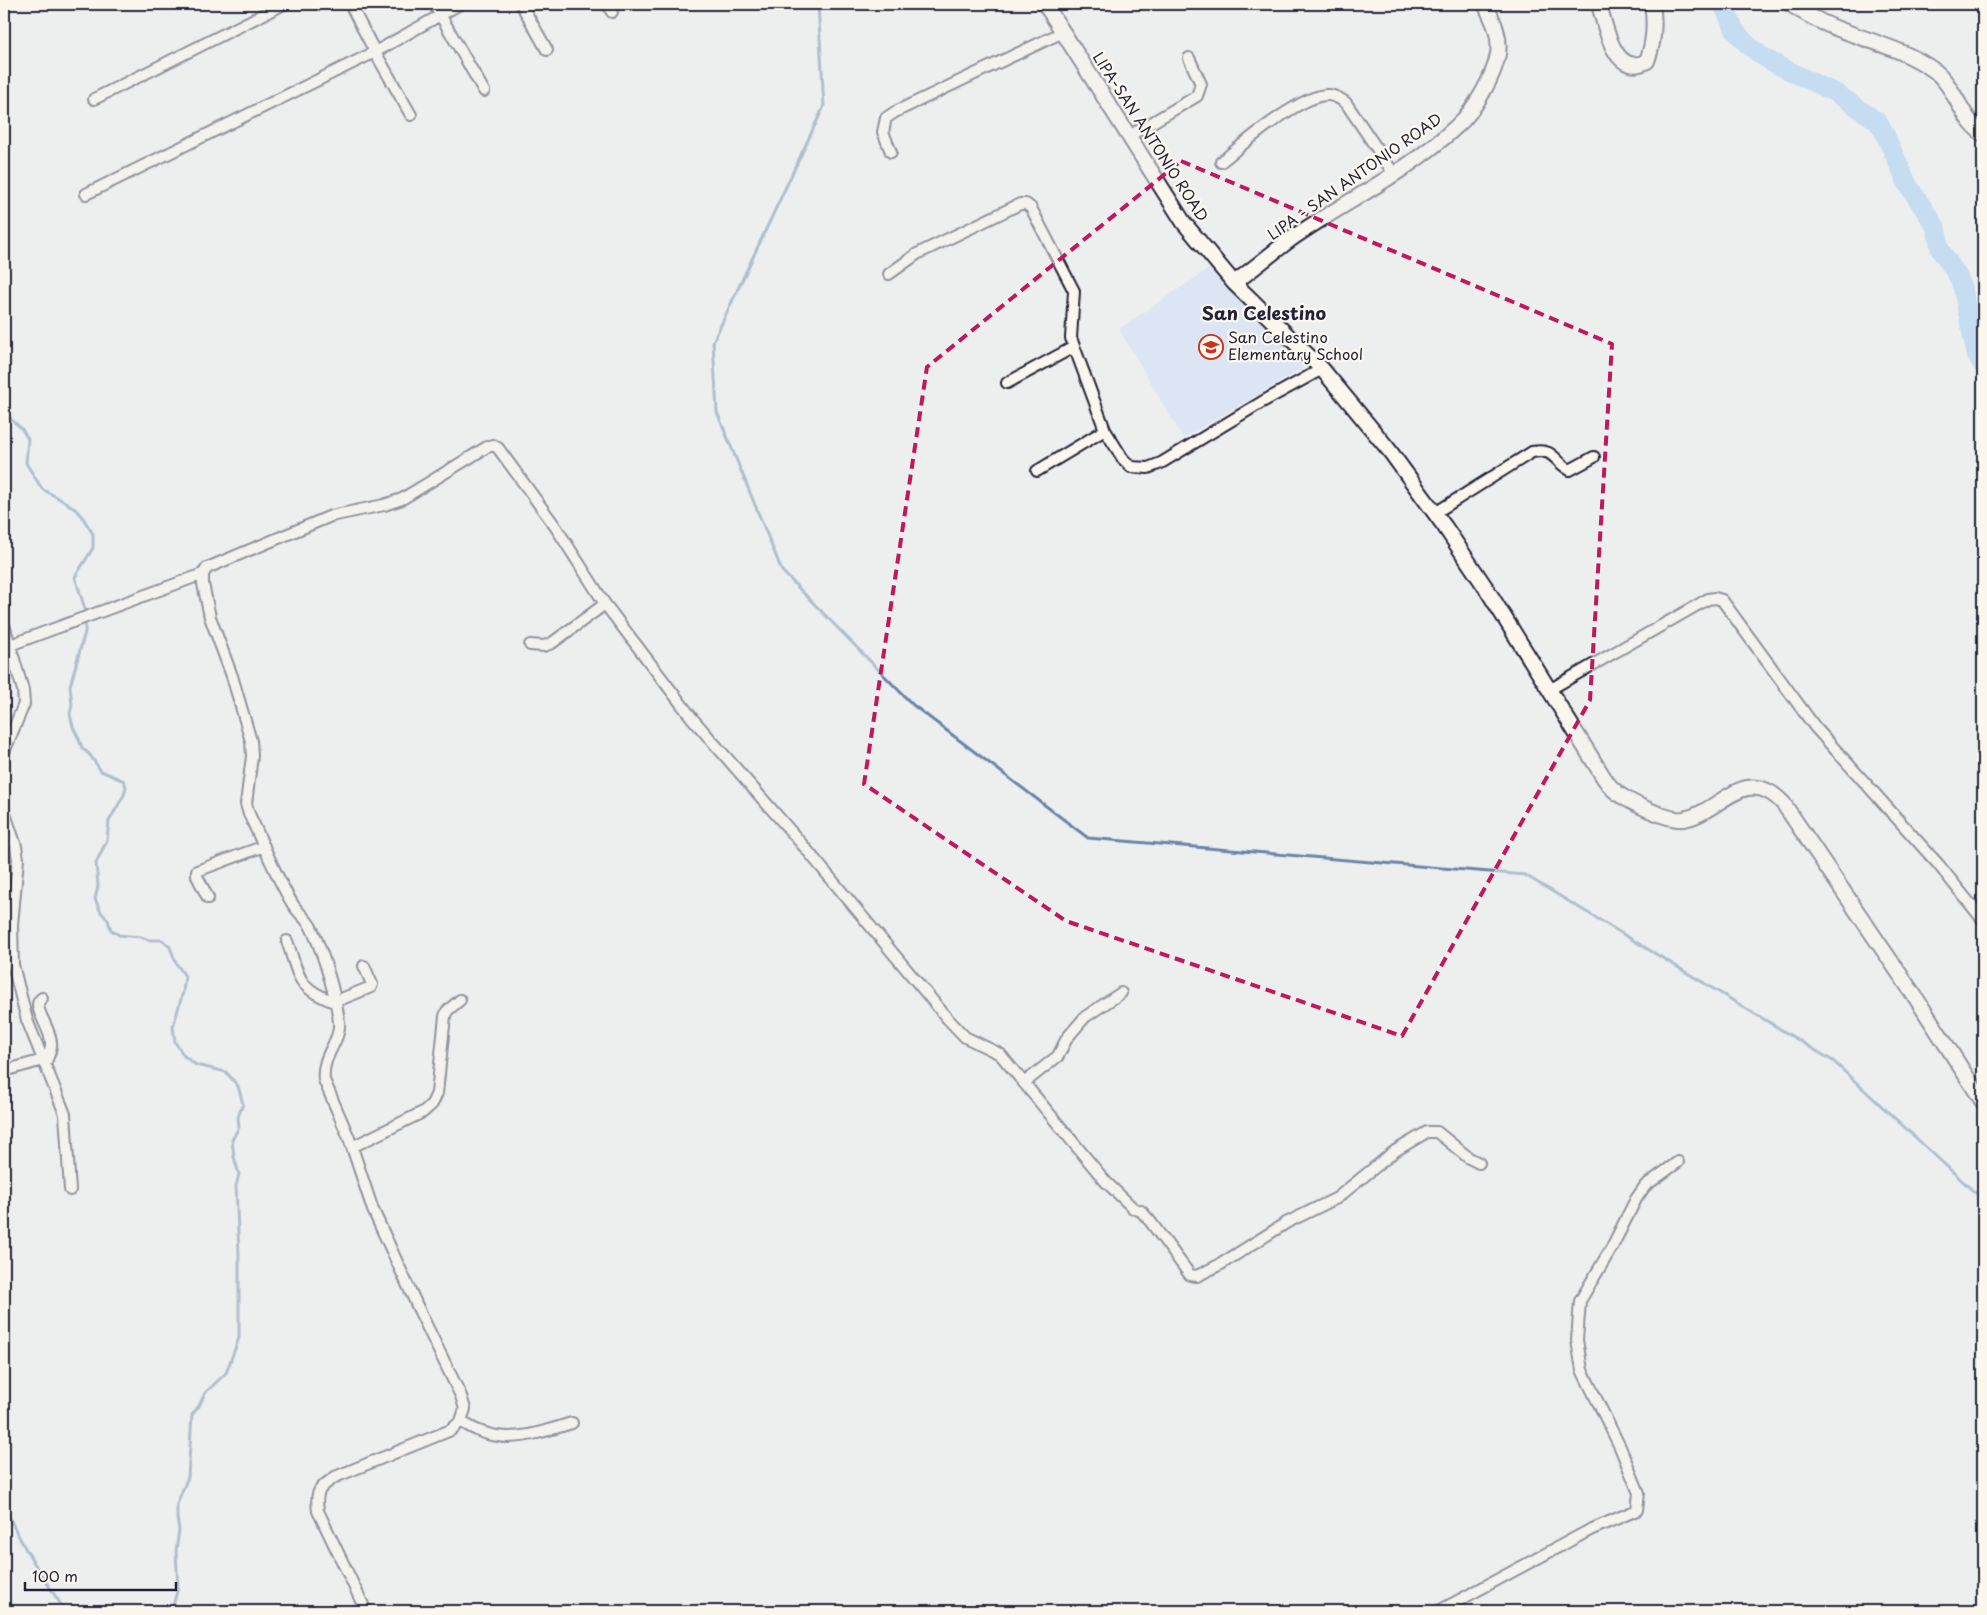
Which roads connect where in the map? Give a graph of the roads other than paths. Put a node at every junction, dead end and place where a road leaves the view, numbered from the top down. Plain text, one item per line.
1 (284, 4) edge
2 (350, 4) edge
3 (434, 4) edge
4 (460, 4) edge
5 (521, 4) edge
6 (1045, 4) edge
7 (1485, 4) edge
8 (1599, 4) edge
9 (1652, 4) edge
10 (1790, 4) edge
11 (440, 15) junction
12 (1063, 32) junction
13 (547, 50) dead end
14 (375, 52) junction
15 (1189, 58) dead end
16 (484, 91) dead end
17 (94, 99) dead end
18 (411, 115) dead end
19 (1983, 134) edge
20 (1129, 136) junction
21 (891, 152) dead end
22 (1221, 162) dead end
23 (1394, 174) junction
24 (86, 194) dead end
25 (889, 274) dead end
26 (1234, 283) junction
27 (1074, 347) junction
28 (1322, 369) junction
29 (1007, 383) dead end
30 (1105, 430) junction
31 (1594, 457) dead end
32 (1036, 471) dead end
33 (1435, 513) junction
34 (203, 574) junction
35 (605, 604) junction
36 (4, 625) edge
37 (10, 645) junction
38 (530, 645) dead end
39 (1549, 690) junction
40 (4, 752) edge
41 (4, 811) edge
42 (264, 846) junction
43 (208, 898) dead end
44 (1983, 920) edge
45 (288, 941) dead end
46 (364, 966) dead end
47 (1121, 993) dead end
48 (42, 998) dead end
49 (460, 1000) dead end
50 (334, 1002) junction
51 (44, 1062) junction
52 (4, 1071) edge
53 (1024, 1082) junction
54 (1983, 1102) edge
55 (352, 1147) junction
56 (1678, 1162) dead end
57 (1480, 1163) dead end
58 (70, 1190) dead end
59 (462, 1421) junction
60 (572, 1423) dead end
61 (366, 1611) edge
62 (1440, 1611) edge

1 - 17 street
2 - 14 street
3 - 11 street
4 - 11 street
5 - 13 street
6 - 12 main road, LIPA-SAN ANTONIO ROAD
7 - 23 main road, LIPA - SAN ANTONIO ROAD
8 - 9 main road
10 - 19 main road
11 - 14 street
11 - 16 street
12 - 20 main road, LIPA-SAN ANTONIO ROAD
12 - 21 street
14 - 18 street
14 - 24 street
15 - 20 street
20 - 26 main road, LIPA-SAN ANTONIO ROAD
22 - 23 street
23 - 26 main road, LIPA - SAN ANTONIO ROAD
25 - 27 street
26 - 28 main road, LIPA-SAN ANTONIO ROAD
27 - 29 street
27 - 30 street
28 - 30 street
28 - 33 main road, LIPA-SAN ANTONIO ROAD
30 - 32 street
31 - 33 street
33 - 39 main road, LIPA-SAN ANTONIO ROAD
34 - 35 street
34 - 37 street
34 - 42 street
35 - 38 street
35 - 53 street
36 - 37 street
37 - 40 street
39 - 44 street
39 - 54 main road, LIPA-SAN ANTONIO ROAD
41 - 51 street
42 - 43 street
42 - 50 street
45 - 50 street
46 - 50 street
47 - 53 street
48 - 51 street
49 - 55 street
50 - 55 street
51 - 52 street
51 - 58 street
53 - 57 street
55 - 59 street
56 - 62 street
59 - 60 street
59 - 61 street

